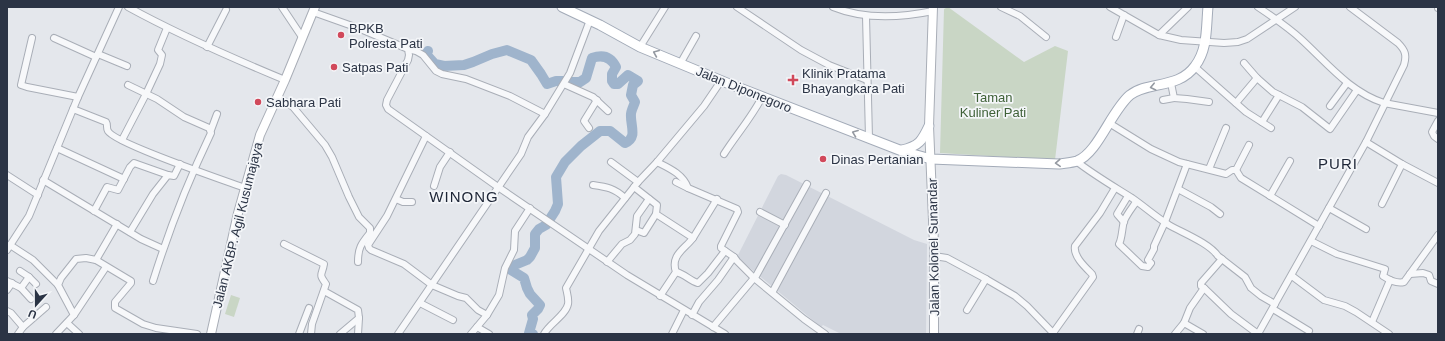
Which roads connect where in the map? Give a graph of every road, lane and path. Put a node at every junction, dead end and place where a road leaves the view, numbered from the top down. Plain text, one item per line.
1 (119, 7) edge
2 (128, 7) edge
3 (282, 7) edge
4 (562, 7) edge
5 (665, 7) edge
6 (737, 7) edge
7 (833, 7) edge
8 (1000, 7) edge
9 (1110, 7) edge
10 (1188, 7) edge
11 (1208, 7) edge
12 (1258, 7) edge
13 (1295, 7) edge
14 (1350, 7) edge
15 (314, 9) edge
16 (933, 9) edge
17 (226, 10) dead end
18 (1124, 15) junction
19 (866, 16) junction
20 (590, 20) junction
21 (1278, 20) junction
22 (167, 28) junction
23 (1159, 35) junction
24 (696, 36) dead end
25 (302, 37) junction
26 (1046, 37) dead end
27 (1116, 37) dead end
28 (32, 38) dead end
29 (54, 38) dead end
30 (1206, 42) junction
31 (207, 47) junction
32 (640, 47) junction
33 (408, 50) junction
34 (97, 56) junction
35 (1244, 63) dead end
36 (680, 64) junction
37 (127, 66) dead end
38 (1195, 67) junction
39 (1257, 78) junction
40 (285, 80) junction
41 (867, 80) junction
42 (721, 81) junction
43 (1171, 83) junction
44 (1347, 83) junction
45 (564, 84) junction
46 (128, 85) dead end
47 (1357, 90) junction
48 (146, 94) junction
49 (1279, 95) junction
50 (78, 97) junction
51 (762, 97) junction
52 (278, 98) junction
53 (1174, 98) junction
54 (596, 100) junction
55 (1163, 100) dead end
56 (1208, 102) dead end
57 (1384, 103) junction
58 (1236, 104) junction
59 (1330, 106) dead end
60 (73, 109) junction
61 (608, 111) dead end
62 (1438, 113) edge
63 (217, 114) dead end
64 (545, 114) junction
65 (1438, 120) edge
66 (1262, 122) junction
67 (1109, 123) junction
68 (929, 126) junction
69 (589, 128) dead end
70 (1226, 128) dead end
71 (1271, 128) dead end
72 (211, 130) junction
73 (426, 136) junction
74 (870, 138) junction
75 (1438, 139) edge
76 (122, 140) junction
77 (1366, 142) junction
78 (1250, 145) dead end
79 (57, 148) junction
80 (902, 150) junction
81 (450, 152) junction
82 (724, 154) dead end
83 (931, 159) junction
84 (1076, 161) junction
85 (1290, 161) dead end
86 (611, 162) dead end
87 (657, 162) junction
88 (180, 164) junction
89 (1187, 164) junction
90 (1402, 164) junction
91 (194, 169) junction
92 (1209, 169) junction
93 (1236, 170) junction
94 (7, 175) edge
95 (168, 175) junction
96 (124, 178) junction
97 (43, 180) junction
98 (676, 182) dead end
99 (1438, 182) edge
100 (636, 184) junction
101 (807, 184) dead end
102 (593, 185) dead end
103 (434, 186) dead end
104 (498, 187) junction
105 (245, 188) junction
106 (688, 188) junction
107 (1115, 188) junction
108 (1178, 189) junction
109 (826, 193) dead end
110 (38, 195) junction
111 (1128, 196) junction
112 (1270, 196) junction
113 (396, 198) junction
114 (625, 198) junction
115 (649, 199) junction
116 (717, 199) junction
117 (412, 202) dead end
118 (1136, 202) junction
119 (1382, 204) dead end
120 (530, 208) junction
121 (1329, 208) junction
122 (94, 211) junction
123 (760, 212) dead end
124 (656, 214) junction
125 (1220, 214) dead end
126 (1124, 222) junction
127 (1165, 222) junction
128 (117, 224) junction
129 (785, 225) junction
130 (1319, 226) junction
131 (1366, 229) dead end
132 (636, 230) junction
133 (130, 232) junction
134 (1437, 237) edge
135 (693, 238) junction
136 (1311, 241) junction
137 (284, 244) dead end
138 (9, 248) edge
139 (163, 248) junction
140 (589, 248) junction
141 (725, 251) junction
142 (934, 256) junction
143 (734, 257) junction
144 (1222, 259) junction
145 (96, 260) junction
146 (358, 262) dead end
147 (607, 262) junction
148 (106, 267) junction
149 (20, 271) dead end
150 (676, 272) junction
151 (1410, 274) junction
152 (1292, 276) junction
153 (29, 277) junction
154 (755, 277) junction
155 (986, 279) junction
156 (1390, 280) junction
157 (153, 281) dead end
158 (9, 282) edge
159 (36, 284) dead end
160 (1438, 284) edge
161 (58, 285) junction
162 (432, 285) junction
163 (21, 288) junction
164 (1204, 288) junction
165 (7, 290) edge
166 (773, 290) dead end
167 (324, 291) junction
168 (660, 296) junction
169 (31, 299) dead end
170 (420, 303) junction
171 (1274, 306) junction
172 (46, 307) dead end
173 (309, 308) dead end
174 (684, 310) junction
175 (968, 310) dead end
176 (7, 311) edge
177 (74, 315) junction
178 (487, 315) junction
179 (692, 315) junction
180 (359, 318) junction
181 (453, 320) dead end
182 (1372, 322) junction
183 (67, 323) junction
184 (1184, 323) junction
185 (477, 326) junction
186 (23, 327) junction
187 (714, 327) junction
188 (1309, 331) dead end
189 (544, 333) edge
190 (1387, 333) edge
191 (18, 334) edge
192 (56, 334) edge
193 (79, 334) edge
194 (197, 334) edge
195 (211, 334) edge
196 (299, 334) edge
197 (311, 334) edge
198 (340, 334) edge
199 (358, 334) edge
200 (398, 334) edge
201 (471, 334) edge
202 (489, 334) edge
203 (672, 334) edge
204 (725, 334) edge
205 (825, 334) edge
206 (934, 334) edge
207 (1054, 334) edge
208 (1175, 334) edge
209 (1203, 334) edge
210 (1258, 334) edge

1 - 34 street
2 - 22 street
3 - 25 street
4 - 20 main road, Jalan Diponegoro
5 - 32 street
6 - 41 street
7 - 19 street
8 - 26 street
9 - 18 street
10 - 23 street
11 - 30 main road
12 - 21 street
13 - 21 street
14 - 57 street
15 - 25 main road, Jalan AKBP. Agil Kusumajaya
15 - 33 street
16 - 19 street
16 - 68 main road, Jalan Kolonel Sunandar
17 - 31 street
18 - 23 street
18 - 27 street
19 - 41 street
20 - 32 main road, Jalan Diponegoro
20 - 45 street
21 - 30 street
21 - 44 street
22 - 31 street
22 - 48 street
23 - 30 street
24 - 36 street
25 - 40 main road, Jalan AKBP. Agil Kusumajaya
28 - 50 street
29 - 34 street
30 - 38 main road
31 - 40 street
36 -> 32 main road, Jalan Diponegoro
33 - 64 street
33 - 73 street
34 - 37 street
34 - 50 street
35 - 39 street
36 - 42 main road, Jalan Diponegoro
38 - 43 main road
38 - 58 street
39 - 49 street
39 - 58 street
40 - 52 main road, Jalan AKBP. Agil Kusumajaya
41 - 74 street
42 - 51 main road, Jalan Diponegoro
42 - 87 street
43 - 53 street
43 -> 67 main road
44 - 47 street
44 - 59 street
45 - 54 street
45 - 64 street
46 - 48 street
47 - 49 street
47 - 57 street
48 - 72 street
48 - 76 street
49 - 66 street
50 - 60 street
74 -> 51 main road, Jalan Diponegoro
51 - 82 street
52 - 105 main road, Jalan AKBP. Agil Kusumajaya
52 - 146 street
53 - 55 street
53 - 56 street
54 - 61 street
54 - 69 street
57 - 62 street
57 - 77 street
58 - 66 street
60 - 76 street
60 - 79 street
63 - 72 street
64 - 104 street
65 - 75 street
66 - 71 street
67 - 84 main road
67 - 89 street
68 - 80 main road
68 - 83 main road, Jalan Kolonel Sunandar
70 - 92 street
72 - 91 street
73 - 81 street
73 - 113 street
74 - 80 main road, Jalan Diponegoro
76 - 88 street
77 - 90 street
77 - 121 street
78 - 93 street
79 - 96 street
79 - 97 street
80 - 83 main road, Jalan Diponegoro
81 - 103 street
81 - 104 street
84 -> 83 main road, Jalan Diponegoro
83 - 142 main road, Jalan Kolonel Sunandar
84 - 107 street
85 - 112 street
86 - 100 street
87 - 100 street
87 - 106 street
88 - 91 street
88 - 95 street
89 - 92 street
89 - 108 street
90 - 99 street
90 - 119 street
91 - 105 street
91 - 139 street
92 - 93 street
93 - 112 street
94 - 110 street
95 - 96 street
95 - 133 street
96 - 122 street
97 - 110 street
97 - 122 street
98 - 106 street
100 - 114 street
100 - 115 street
101 - 129 street
102 - 114 street
104 - 120 street
104 - 162 street
105 - 195 main road, Jalan AKBP. Agil Kusumajaya
106 - 116 street
107 - 111 street
107 - 207 street
108 - 125 street
108 - 127 street
109 - 166 street
110 - 138 street
111 - 118 street
111 - 126 street
112 - 130 street
113 - 117 street
113 - 162 street
114 - 140 street
115 - 124 street
115 - 132 street
116 - 135 street
116 - 141 street
118 - 126 street
118 - 127 street
120 - 140 street
120 - 178 street
121 - 130 street
121 - 131 street
122 - 128 street
123 - 129 street
124 - 132 street
124 - 135 street
126 - 127 street
127 - 144 street
128 - 133 street
128 - 145 street
129 - 154 street
130 - 136 street
132 - 147 street
133 - 139 street
134 - 151 street
135 - 150 street
136 - 152 street
136 - 156 street
137 - 167 street
138 - 161 street
139 - 157 street
140 - 147 street
140 - 189 street
141 - 143 street
141 - 150 street
142 - 155 street
142 - 206 main road, Jalan Kolonel Sunandar
143 - 154 street
143 - 179 street
144 - 164 street
144 - 171 street
145 - 148 street
145 - 161 street
147 - 168 street
148 - 177 street
148 - 194 street
149 - 153 street
150 - 168 street
151 - 156 street
151 - 160 street
152 - 171 street
152 - 182 street
153 - 159 street
153 - 163 street
154 - 187 street
154 - 205 street
155 - 175 street
155 - 207 street
156 - 182 street
158 - 163 street
158 - 165 street
161 - 177 street
162 - 170 street
162 - 178 street
163 - 169 street
164 - 184 street
164 - 210 street
167 - 180 street
167 - 197 street
168 - 174 street
170 - 181 street
170 - 200 street
171 - 188 street
171 - 210 street
172 - 186 street
173 - 196 street
174 - 179 street
174 - 203 street
176 - 186 street
177 - 183 street
178 - 185 street
179 - 187 street
180 - 198 street
180 - 199 street
182 - 190 street
183 - 192 street
183 - 193 street
184 - 208 street
184 - 209 street
185 - 201 street
185 - 202 street
186 - 191 street
187 - 204 street

